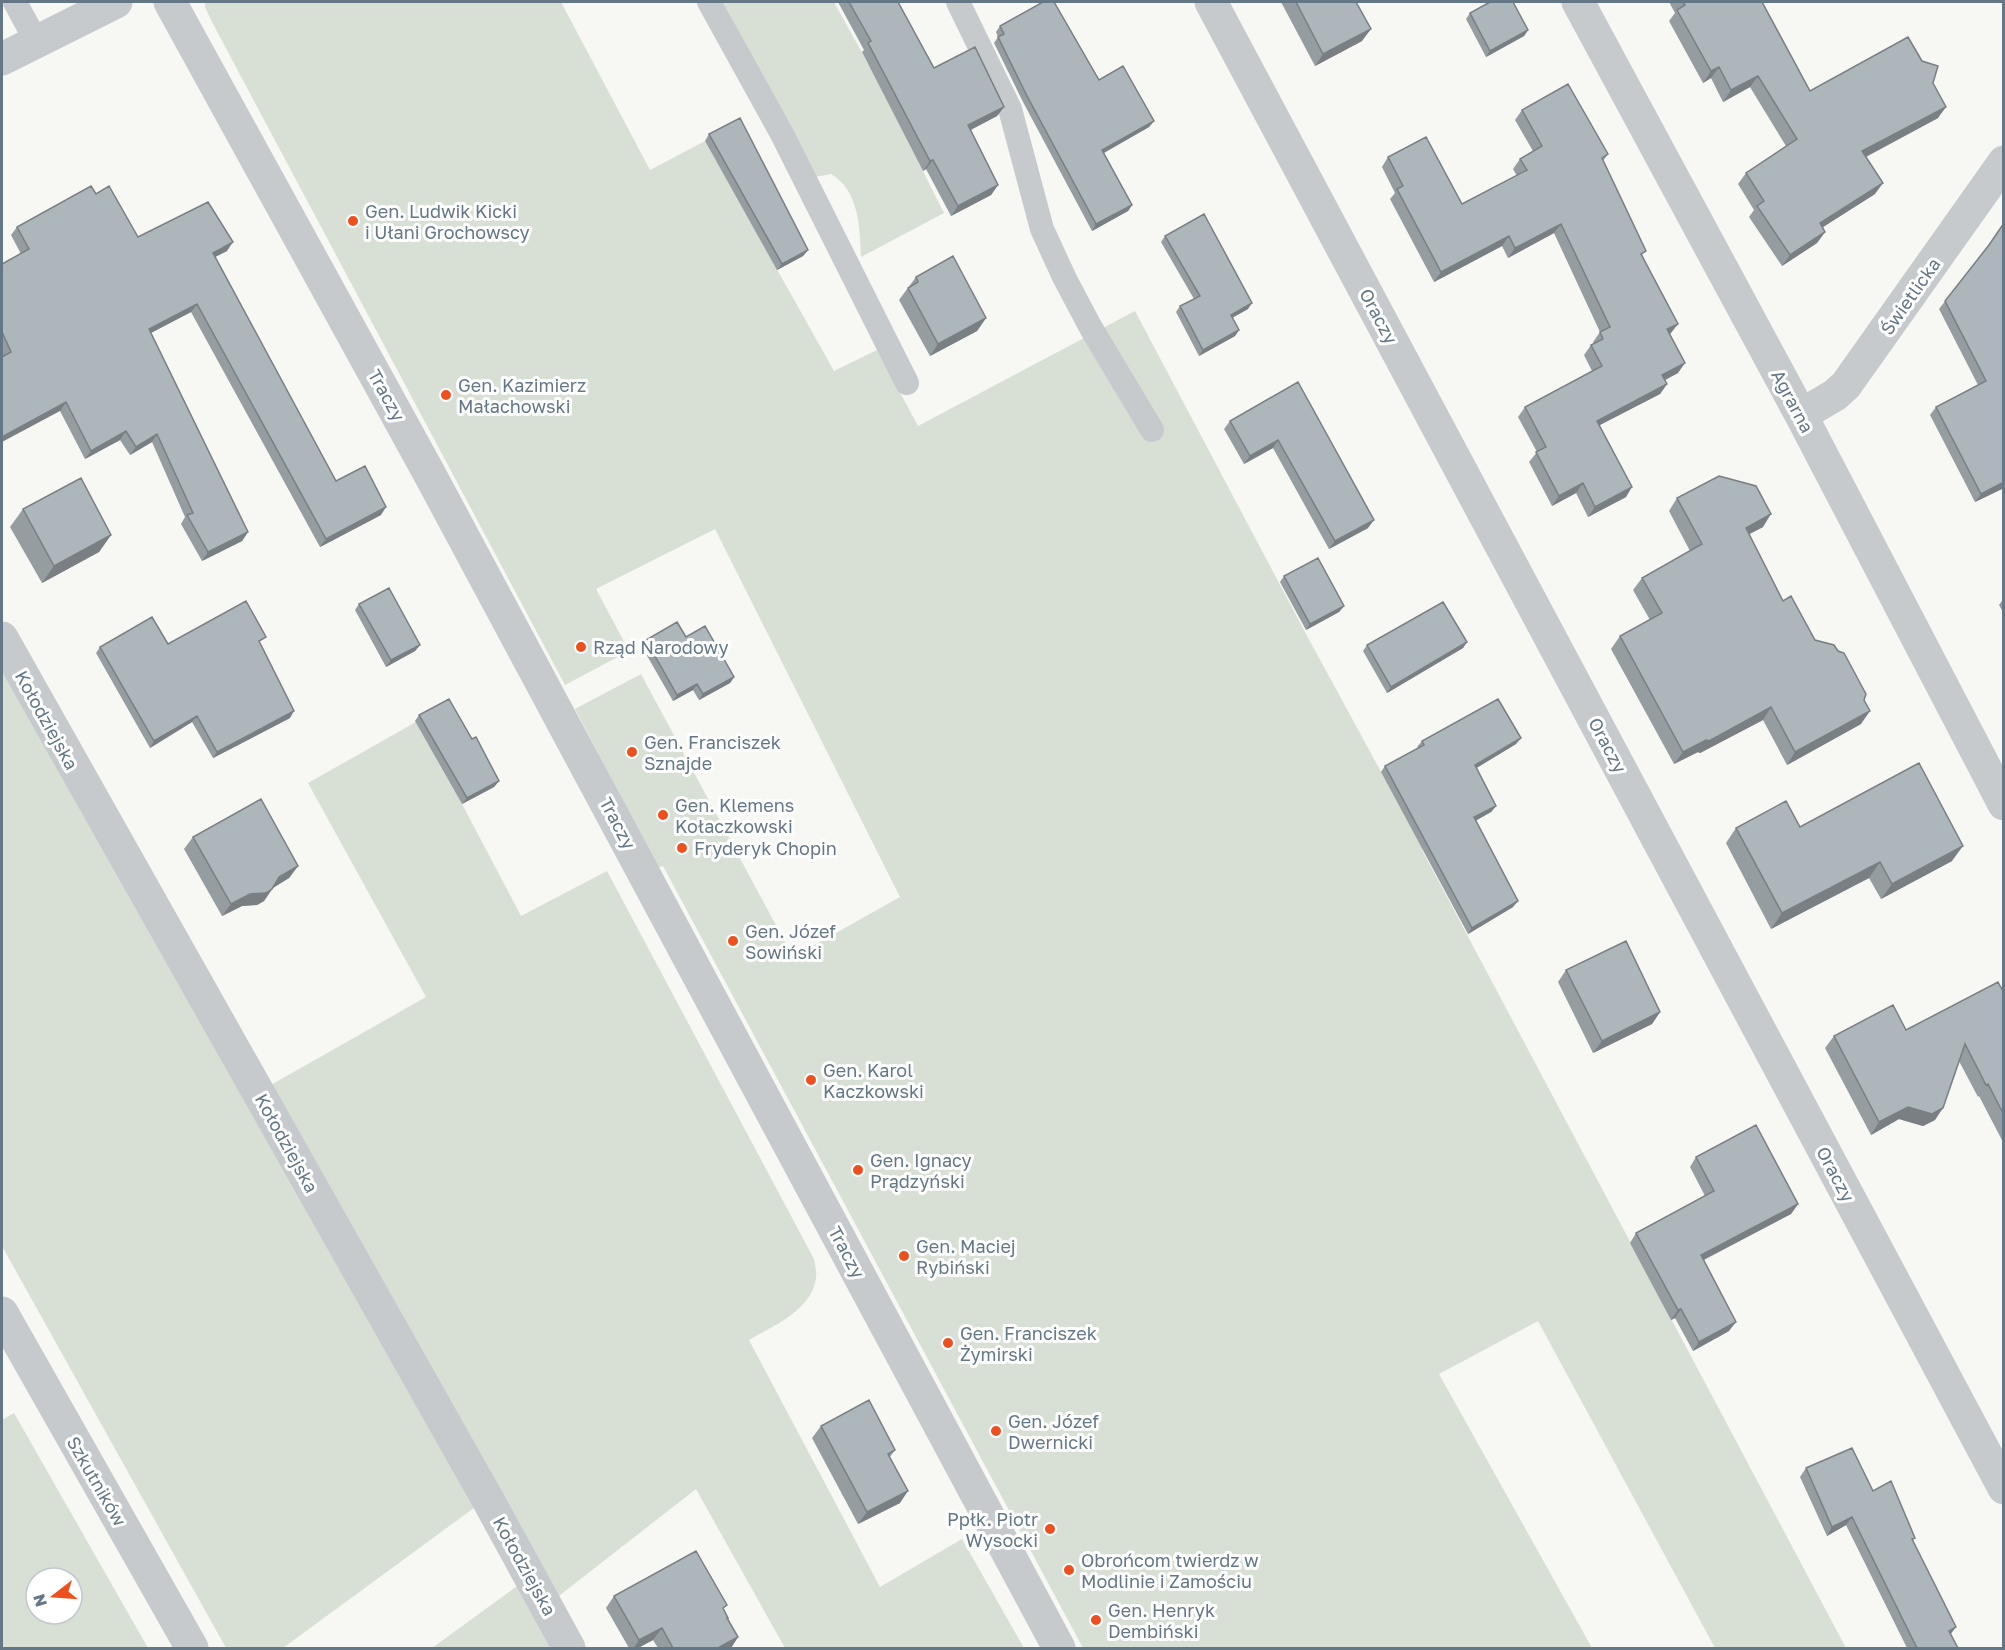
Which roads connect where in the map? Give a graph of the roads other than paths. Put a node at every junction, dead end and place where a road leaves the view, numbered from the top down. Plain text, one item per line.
1 (15, 2) edge
2 (116, 2) edge
3 (170, 2) edge
4 (709, 2) edge
5 (958, 2) edge
6 (1212, 2) edge
7 (1578, 2) edge
8 (36, 41) junction
9 (2, 59) edge
10 (2004, 162) edge
11 (907, 383) dead end
12 (1801, 415) junction
13 (1152, 430) dead end
14 (2, 638) edge
15 (2004, 804) edge
16 (2, 1313) edge
17 (2004, 1488) edge
18 (192, 1648) edge
19 (569, 1648) edge
20 (1059, 1648) edge

1 - 8 lane
2 - 8 street
3 - 20 street, Traczy
4 - 11 lane
5 - 13 lane
6 - 17 street, Oraczy
7 - 12 street, Agrarna
8 - 9 street
10 - 12 street, Świetlicka
12 - 15 street, Agrarna
14 - 19 street, Kołodziejska
16 - 18 street, Szkutników

